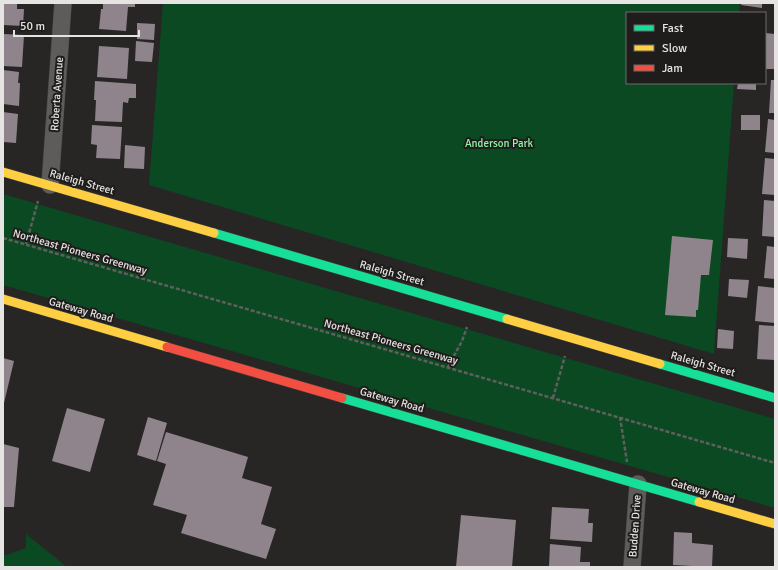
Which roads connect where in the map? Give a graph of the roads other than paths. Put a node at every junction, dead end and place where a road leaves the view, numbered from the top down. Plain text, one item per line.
1 (63, 3) edge
2 (3, 172) edge
3 (47, 184) junction
4 (3, 299) edge
5 (775, 398) edge
6 (634, 483) junction
7 (775, 524) edge
8 (632, 567) edge

1 - 3 street, Roberta Avenue
2 - 3 street, Raleigh Street
3 - 5 street, Raleigh Street
4 - 6 street, Gateway Road
6 - 7 street, Gateway Road
6 - 8 street, Budden Drive

